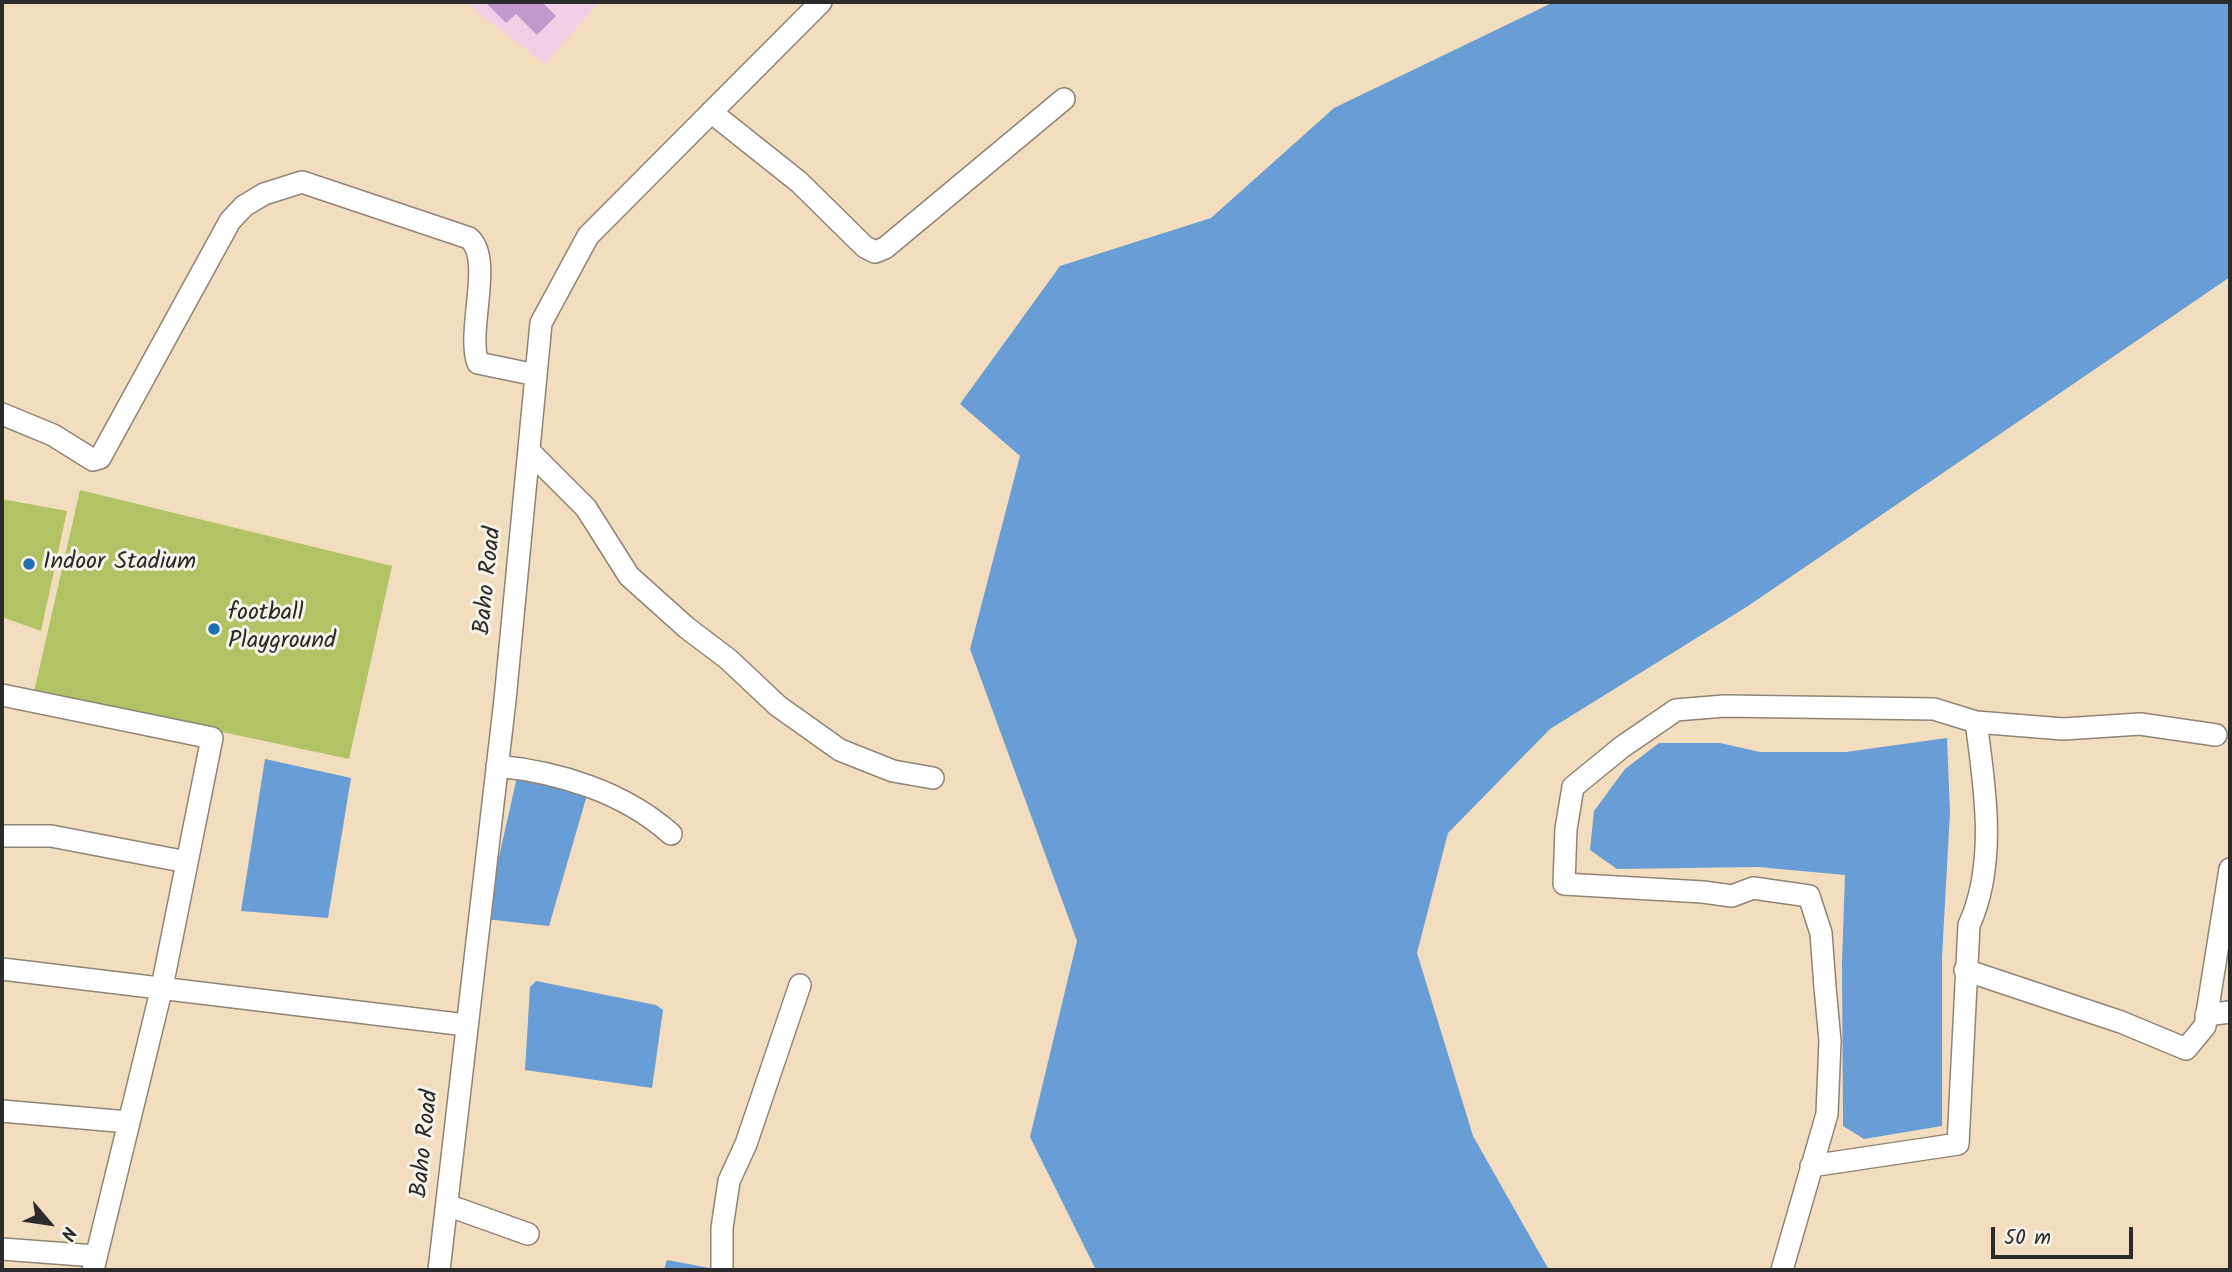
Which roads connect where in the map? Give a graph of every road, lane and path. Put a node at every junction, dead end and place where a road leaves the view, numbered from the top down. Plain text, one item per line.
1 (821, 2) edge
2 (1064, 99) dead end
3 (711, 112) junction
4 (536, 374) junction
5 (2, 414) edge
6 (529, 451) junction
7 (2, 695) edge
8 (1976, 722) junction
9 (2216, 735) dead end
10 (497, 766) junction
11 (933, 778) dead end
12 (671, 834) dead end
13 (2, 836) edge
14 (187, 862) junction
15 (2230, 869) edge
16 (2, 969) edge
17 (1965, 970) junction
18 (800, 985) dead end
19 (162, 988) junction
20 (2230, 1012) edge
21 (2206, 1015) junction
22 (466, 1025) junction
23 (2, 1111) edge
24 (128, 1122) junction
25 (1811, 1167) junction
26 (447, 1205) junction
27 (528, 1234) dead end
28 (2, 1249) edge
29 (94, 1263) edge
30 (439, 1270) edge
31 (722, 1270) edge
32 (1782, 1270) edge

1 - 3 street, Baho Road
2 - 3 street
3 - 4 street, Baho Road
4 - 5 street
4 - 6 street, Baho Road
6 - 10 street, Baho Road
6 - 11 street
7 - 14 street
8 - 9 street
8 - 17 street
8 - 25 street
10 - 12 street
10 - 22 street, Baho Road
13 - 14 street
14 - 19 street
15 - 21 street
16 - 19 street
17 - 21 street
17 - 25 street
18 - 31 street
19 - 22 street
19 - 24 street
20 - 21 street
22 - 26 street, Baho Road
23 - 24 street
24 - 29 street
25 - 32 street
26 - 27 street
26 - 30 street, Baho Road
28 - 29 street

